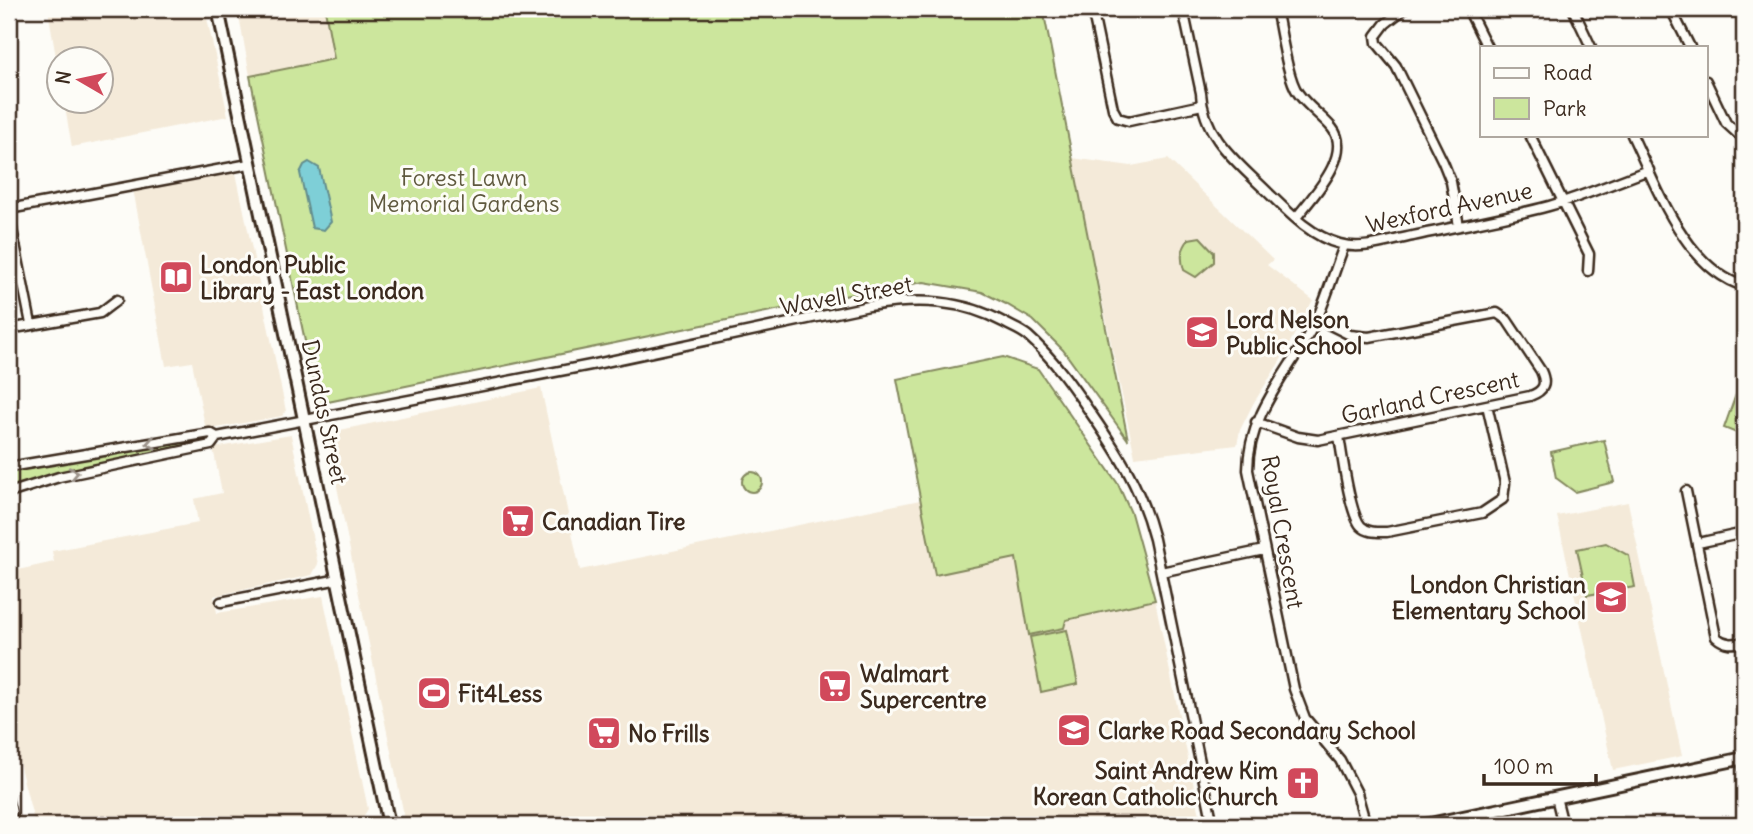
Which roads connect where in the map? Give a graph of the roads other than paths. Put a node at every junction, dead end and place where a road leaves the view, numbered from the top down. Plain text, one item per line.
1 (218, 9) edge
2 (1092, 9) edge
3 (1183, 9) edge
4 (1276, 9) edge
5 (1404, 9) edge
6 (1468, 9) edge
7 (1573, 9) edge
8 (1671, 9) edge
9 (1486, 46) edge
10 (1591, 46) edge
11 (1690, 46) edge
12 (1708, 85) edge
13 (1202, 106) junction
14 (1744, 132) edge
15 (1530, 136) edge
16 (1632, 136) edge
17 (249, 164) junction
18 (1649, 170) junction
19 (1562, 201) junction
20 (9, 212) edge
21 (1296, 218) junction
22 (1459, 226) junction
23 (1344, 246) junction
24 (1588, 271) dead end
25 (1744, 286) edge
26 (117, 300) dead end
27 (1316, 318) junction
28 (31, 324) junction
29 (9, 329) edge
30 (1488, 405) junction
31 (306, 421) junction
32 (1256, 422) junction
33 (1339, 436) junction
34 (217, 438) junction
35 (9, 467) edge
36 (1686, 491) dead end
37 (9, 493) edge
38 (1744, 533) edge
39 (1698, 542) junction
40 (1264, 551) junction
41 (1161, 572) junction
42 (340, 579) junction
43 (221, 603) dead end
44 (1744, 642) edge
45 (1743, 759) edge
46 (1744, 771) edge
47 (1556, 797) junction
48 (386, 825) edge
49 (1213, 825) edge
50 (1366, 825) edge
51 (1425, 825) edge
52 (1563, 825) edge

1 - 17 main road, Dundas Street
2 - 13 street
3 - 13 street, Wexford Avenue
4 - 21 street
5 - 22 street
6 - 9 street
7 - 10 street
8 - 11 street
12 - 14 street
13 - 21 street, Wexford Avenue
15 - 19 street
16 - 18 street
17 - 20 street
17 - 31 main road, Dundas Street
18 - 19 street, Wexford Avenue
18 - 25 street
19 - 22 street, Wexford Avenue
19 - 24 street
20 - 28 street
21 - 23 street, Wexford Avenue
22 - 23 street, Wexford Avenue
23 - 27 street, Royal Crescent
26 - 28 street
27 - 30 street, Garland Crescent
27 - 32 street, Royal Crescent
28 - 29 street
30 - 33 street, Garland Crescent
30 - 33 street
31 - 34 street, Wavell Street
31 - 41 street, Wavell Street
31 - 42 main road, Dundas Street
32 - 33 street, Garland Crescent
32 - 40 street, Royal Crescent
34 -> 35 street
37 -> 34 street
36 - 39 street
38 - 39 street
39 - 44 street
40 - 41 street
40 - 50 street, Royal Crescent
41 - 49 street, Wavell Street
42 - 43 street
42 - 48 main road, Dundas Street
45 - 46 street
45 - 47 main road
47 - 51 main road
47 - 52 street

